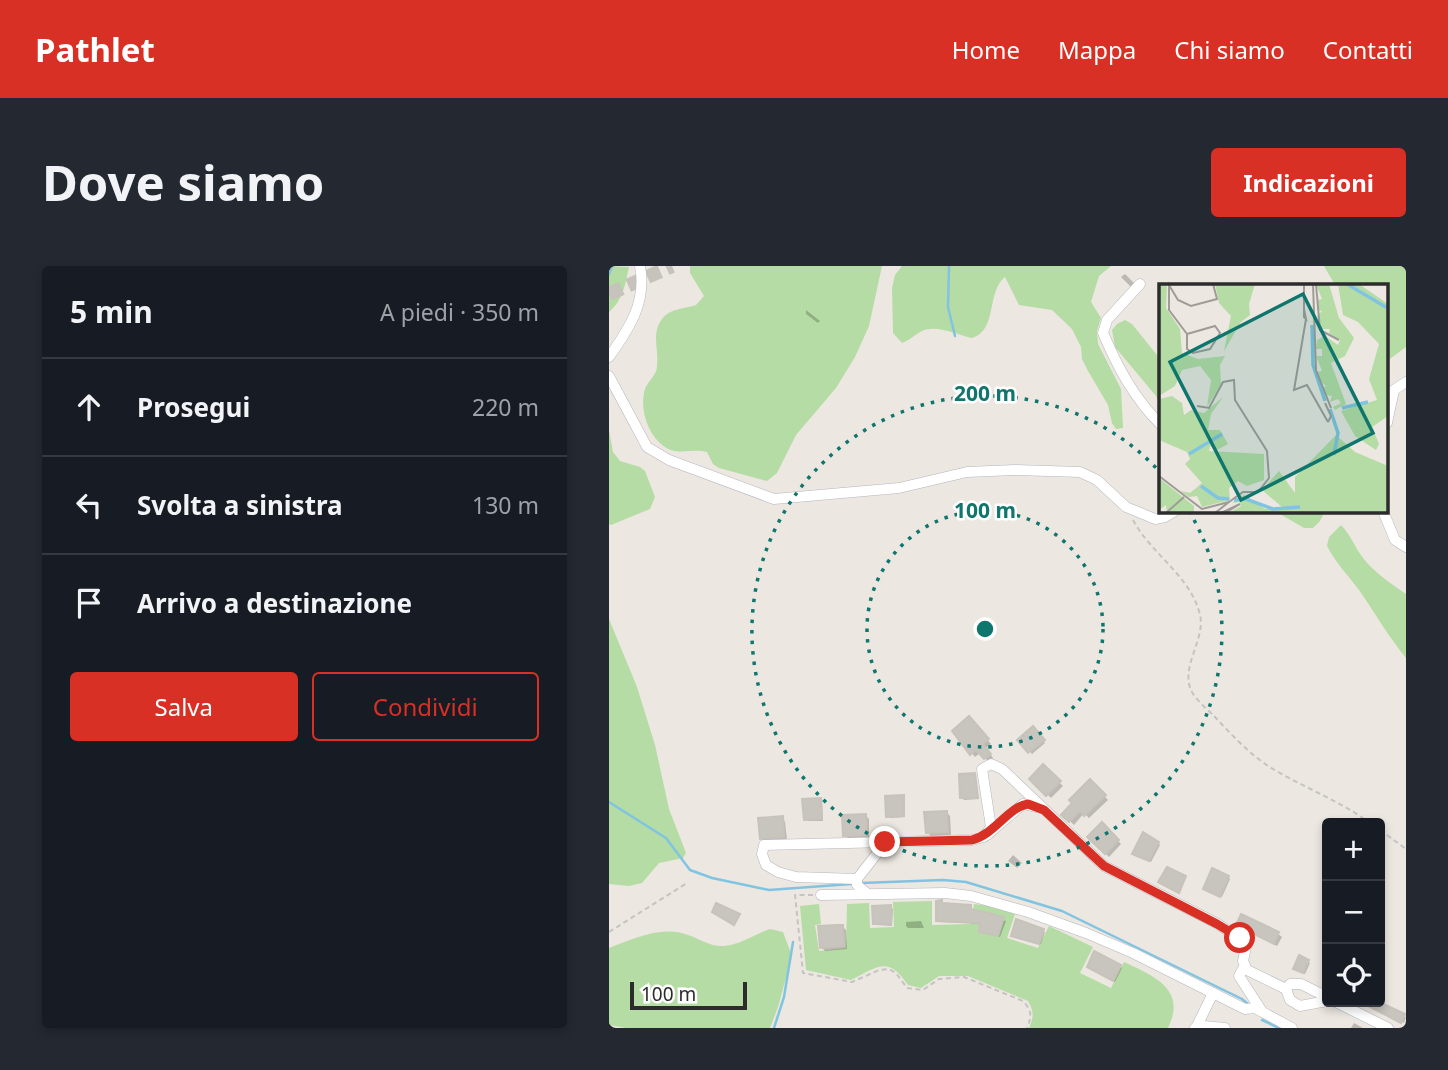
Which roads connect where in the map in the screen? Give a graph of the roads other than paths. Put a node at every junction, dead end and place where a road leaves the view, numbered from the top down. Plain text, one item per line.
1 (640, 266) edge
2 (1140, 284) dead end
3 (609, 357) edge
4 (609, 376) edge
5 (1406, 382) edge
6 (1389, 413) edge
7 (1159, 423) edge
8 (1172, 513) edge
9 (1384, 513) edge
10 (1406, 547) edge
11 (1044, 810) junction
12 (984, 837) junction
13 (885, 842) junction
14 (857, 882) junction
15 (868, 894) junction
16 (821, 895) road end
17 (1244, 967) junction
18 (1286, 989) junction
19 (1213, 993) junction
20 (1322, 996) edge
21 (1322, 1000) edge
22 (1346, 1007) edge
23 (1261, 1012) junction
24 (1196, 1028) edge
25 (1225, 1028) edge
26 (1291, 1028) edge
27 (1388, 1028) edge

1 - 3 street
2 - 7 street
4 - 8 street
5 - 6 street
9 - 10 street
11 - 12 street
11 - 12 street
11 - 17 street
12 - 13 street
13 - 14 street
13 - 14 street
14 - 15 street
15 - 16 street
15 - 19 street
17 - 18 street
17 - 23 street
18 - 20 street
18 - 21 street
19 - 23 street
19 - 24 street
22 - 27 street
23 - 26 street
24 - 25 street

